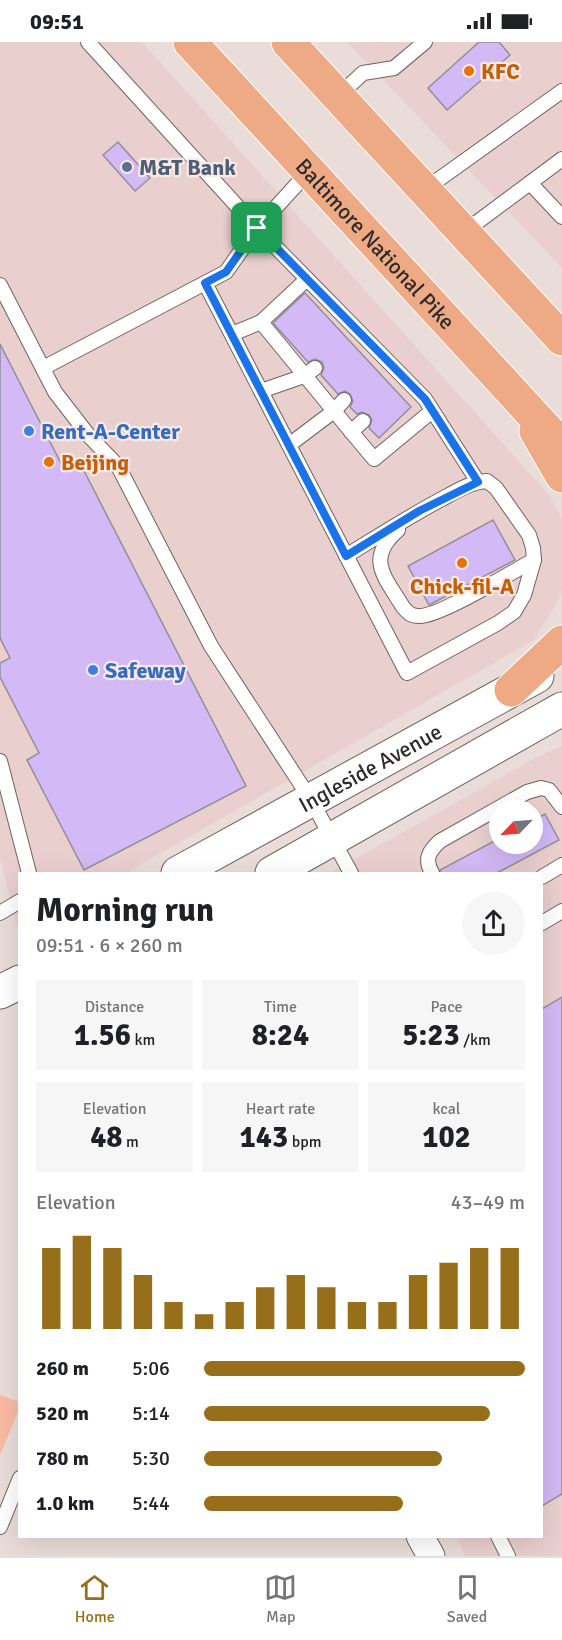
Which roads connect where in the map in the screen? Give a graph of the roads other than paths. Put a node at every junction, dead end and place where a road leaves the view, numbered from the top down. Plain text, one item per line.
1 (88, 42) edge
2 (190, 42) edge
3 (288, 42) edge
4 (425, 42) edge
5 (562, 91) edge
6 (338, 96) junction
7 (562, 159) edge
8 (309, 171) junction
9 (530, 183) junction
10 (424, 190) junction
11 (562, 217) edge
12 (257, 228) junction
13 (464, 232) junction
14 (307, 279) junction
15 (205, 283) junction
16 (0, 285) edge
17 (518, 291) junction
18 (261, 322) junction
19 (562, 329) edge
20 (232, 334) junction
21 (562, 339) edge
22 (43, 368) junction
23 (309, 372) junction
24 (406, 380) junction
25 (395, 391) dead end
26 (261, 392) junction
27 (516, 396) junction
28 (344, 400) dead end
29 (334, 411) junction
30 (432, 411) junction
31 (363, 421) dead end
32 (351, 432) junction
33 (289, 445) junction
34 (562, 446) edge
35 (562, 476) edge
36 (478, 482) junction
37 (419, 511) junction
38 (346, 556) junction
39 (534, 560) junction
40 (562, 642) edge
41 (562, 662) edge
42 (511, 690) junction
43 (562, 709) edge
44 (0, 761) edge
45 (310, 800) junction
46 (562, 807) edge
47 (333, 839) junction
48 (562, 865) edge
49 (29, 872) edge
50 (180, 872) edge
51 (274, 872) edge
52 (350, 872) edge
53 (432, 872) edge
54 (543, 876) edge
55 (18, 902) edge
56 (562, 911) edge
57 (0, 913) edge
58 (543, 922) edge
59 (18, 1483) edge
60 (0, 1527) edge
61 (421, 1538) edge
62 (499, 1538) edge
63 (431, 1556) edge
64 (508, 1556) edge

1 - 12 lane
2 - 8 main road, Baltimore National Pike
3 - 6 main road
4 - 6 lane
5 - 10 lane
6 - 10 main road
7 - 9 lane
8 - 12 lane
8 - 27 main road, Baltimore National Pike
9 - 11 lane
9 - 13 lane
10 - 13 main road
12 - 14 lane
12 - 15 lane
13 - 17 main road
14 - 18 lane
14 - 24 lane
15 - 20 lane
15 - 22 lane
16 - 22 lane
17 - 19 main road
17 - 21 main road
18 - 20 lane
18 - 23 lane
20 - 26 lane
22 - 45 lane
23 - 26 lane
23 - 29 lane
24 - 25 lane
24 - 30 lane
26 - 33 lane
27 - 34 main road, Baltimore National Pike
27 - 35 main road
28 - 29 lane
29 - 32 lane
29 - 33 lane
30 - 32 lane
30 - 36 lane
31 - 32 lane
33 - 38 lane
36 - 37 lane
36 - 39 lane
37 - 38 lane
37 - 39 lane
38 - 39 lane
40 - 42 main road
41 - 42 main road, Ingleside Avenue
42 - 45 main road, Ingleside Avenue
43 - 47 main road, Ingleside Avenue
44 - 49 lane
45 - 47 lane
45 - 50 main road, Ingleside Avenue
46 - 53 lane
47 - 51 main road, Ingleside Avenue
47 - 52 lane
48 - 54 lane
55 - 57 lane
56 - 58 lane
59 - 60 lane
61 - 63 street
62 - 64 lane

